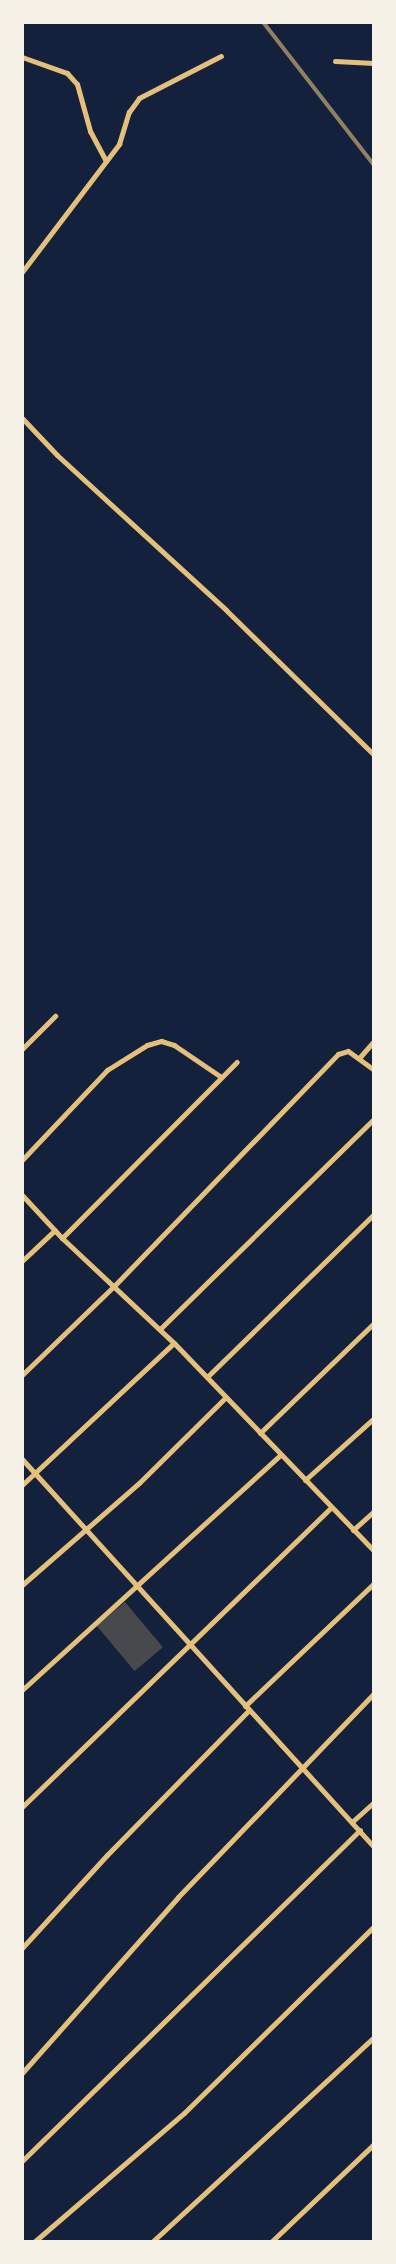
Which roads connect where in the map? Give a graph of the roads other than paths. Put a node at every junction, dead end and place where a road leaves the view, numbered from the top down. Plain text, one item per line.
1 (22, 56) edge
2 (221, 56) dead end
3 (335, 61) dead end
4 (374, 63) edge
5 (106, 161) junction
6 (22, 272) edge
7 (22, 418) edge
8 (374, 754) edge
9 (55, 1016) dead end
10 (374, 1041) edge
11 (22, 1048) edge
12 (360, 1058) junction
13 (237, 1062) dead end
14 (374, 1070) edge
15 (221, 1077) junction
16 (374, 1120) edge
17 (22, 1160) edge
18 (22, 1195) edge
19 (374, 1214) edge
20 (54, 1230) junction
21 (62, 1238) junction
22 (22, 1261) edge
23 (114, 1286) junction
24 (374, 1323) edge
25 (160, 1329) junction
26 (174, 1343) junction
27 (22, 1375) edge
28 (207, 1377) junction
29 (226, 1397) junction
30 (374, 1418) edge
31 (260, 1433) junction
32 (280, 1455) junction
33 (22, 1459) edge
34 (35, 1473) junction
35 (305, 1480) junction
36 (22, 1485) edge
37 (331, 1508) junction
38 (374, 1511) edge
39 (86, 1528) junction
40 (353, 1530) junction
41 (374, 1551) edge
42 (374, 1583) edge
43 (22, 1585) edge
44 (138, 1587) junction
45 (189, 1644) junction
46 (22, 1690) edge
47 (374, 1694) edge
48 (247, 1708) junction
49 (301, 1768) junction
50 (374, 1802) edge
51 (22, 1807) edge
52 (353, 1822) junction
53 (360, 1830) junction
54 (374, 1848) edge
55 (374, 1926) edge
56 (22, 1948) edge
57 (374, 2038) edge
58 (22, 2073) edge
59 (374, 2144) edge
60 (22, 2161) edge
61 (34, 2242) edge
62 (152, 2242) edge
63 (271, 2242) edge

1 - 5 street
2 - 5 street
3 - 4 street
5 - 6 street
7 - 8 street
9 - 11 street
10 - 12 street
12 - 14 street
12 - 23 street
13 - 15 street
15 - 17 street
15 - 21 street
16 - 25 street
18 - 20 street
19 - 28 street
20 - 21 street
20 - 22 street
21 - 23 street
23 - 25 street
23 - 27 street
24 - 31 street
25 - 26 street
26 - 28 street
26 - 34 street
28 - 29 street
29 - 31 street
29 - 39 street
30 - 35 street
31 - 32 street
32 - 35 street
32 - 44 street
33 - 34 street
34 - 36 street
34 - 39 street
35 - 37 street
37 - 40 street
37 - 45 street
38 - 40 street
39 - 43 street
39 - 44 street
40 - 41 street
42 - 48 street
44 - 45 street
44 - 46 street
45 - 48 street
45 - 51 street
47 - 49 street
48 - 49 street
48 - 56 street
49 - 52 street
49 - 58 street
50 - 52 street
52 - 53 street
53 - 54 street
53 - 60 street
55 - 61 street
57 - 62 street
59 - 63 street

